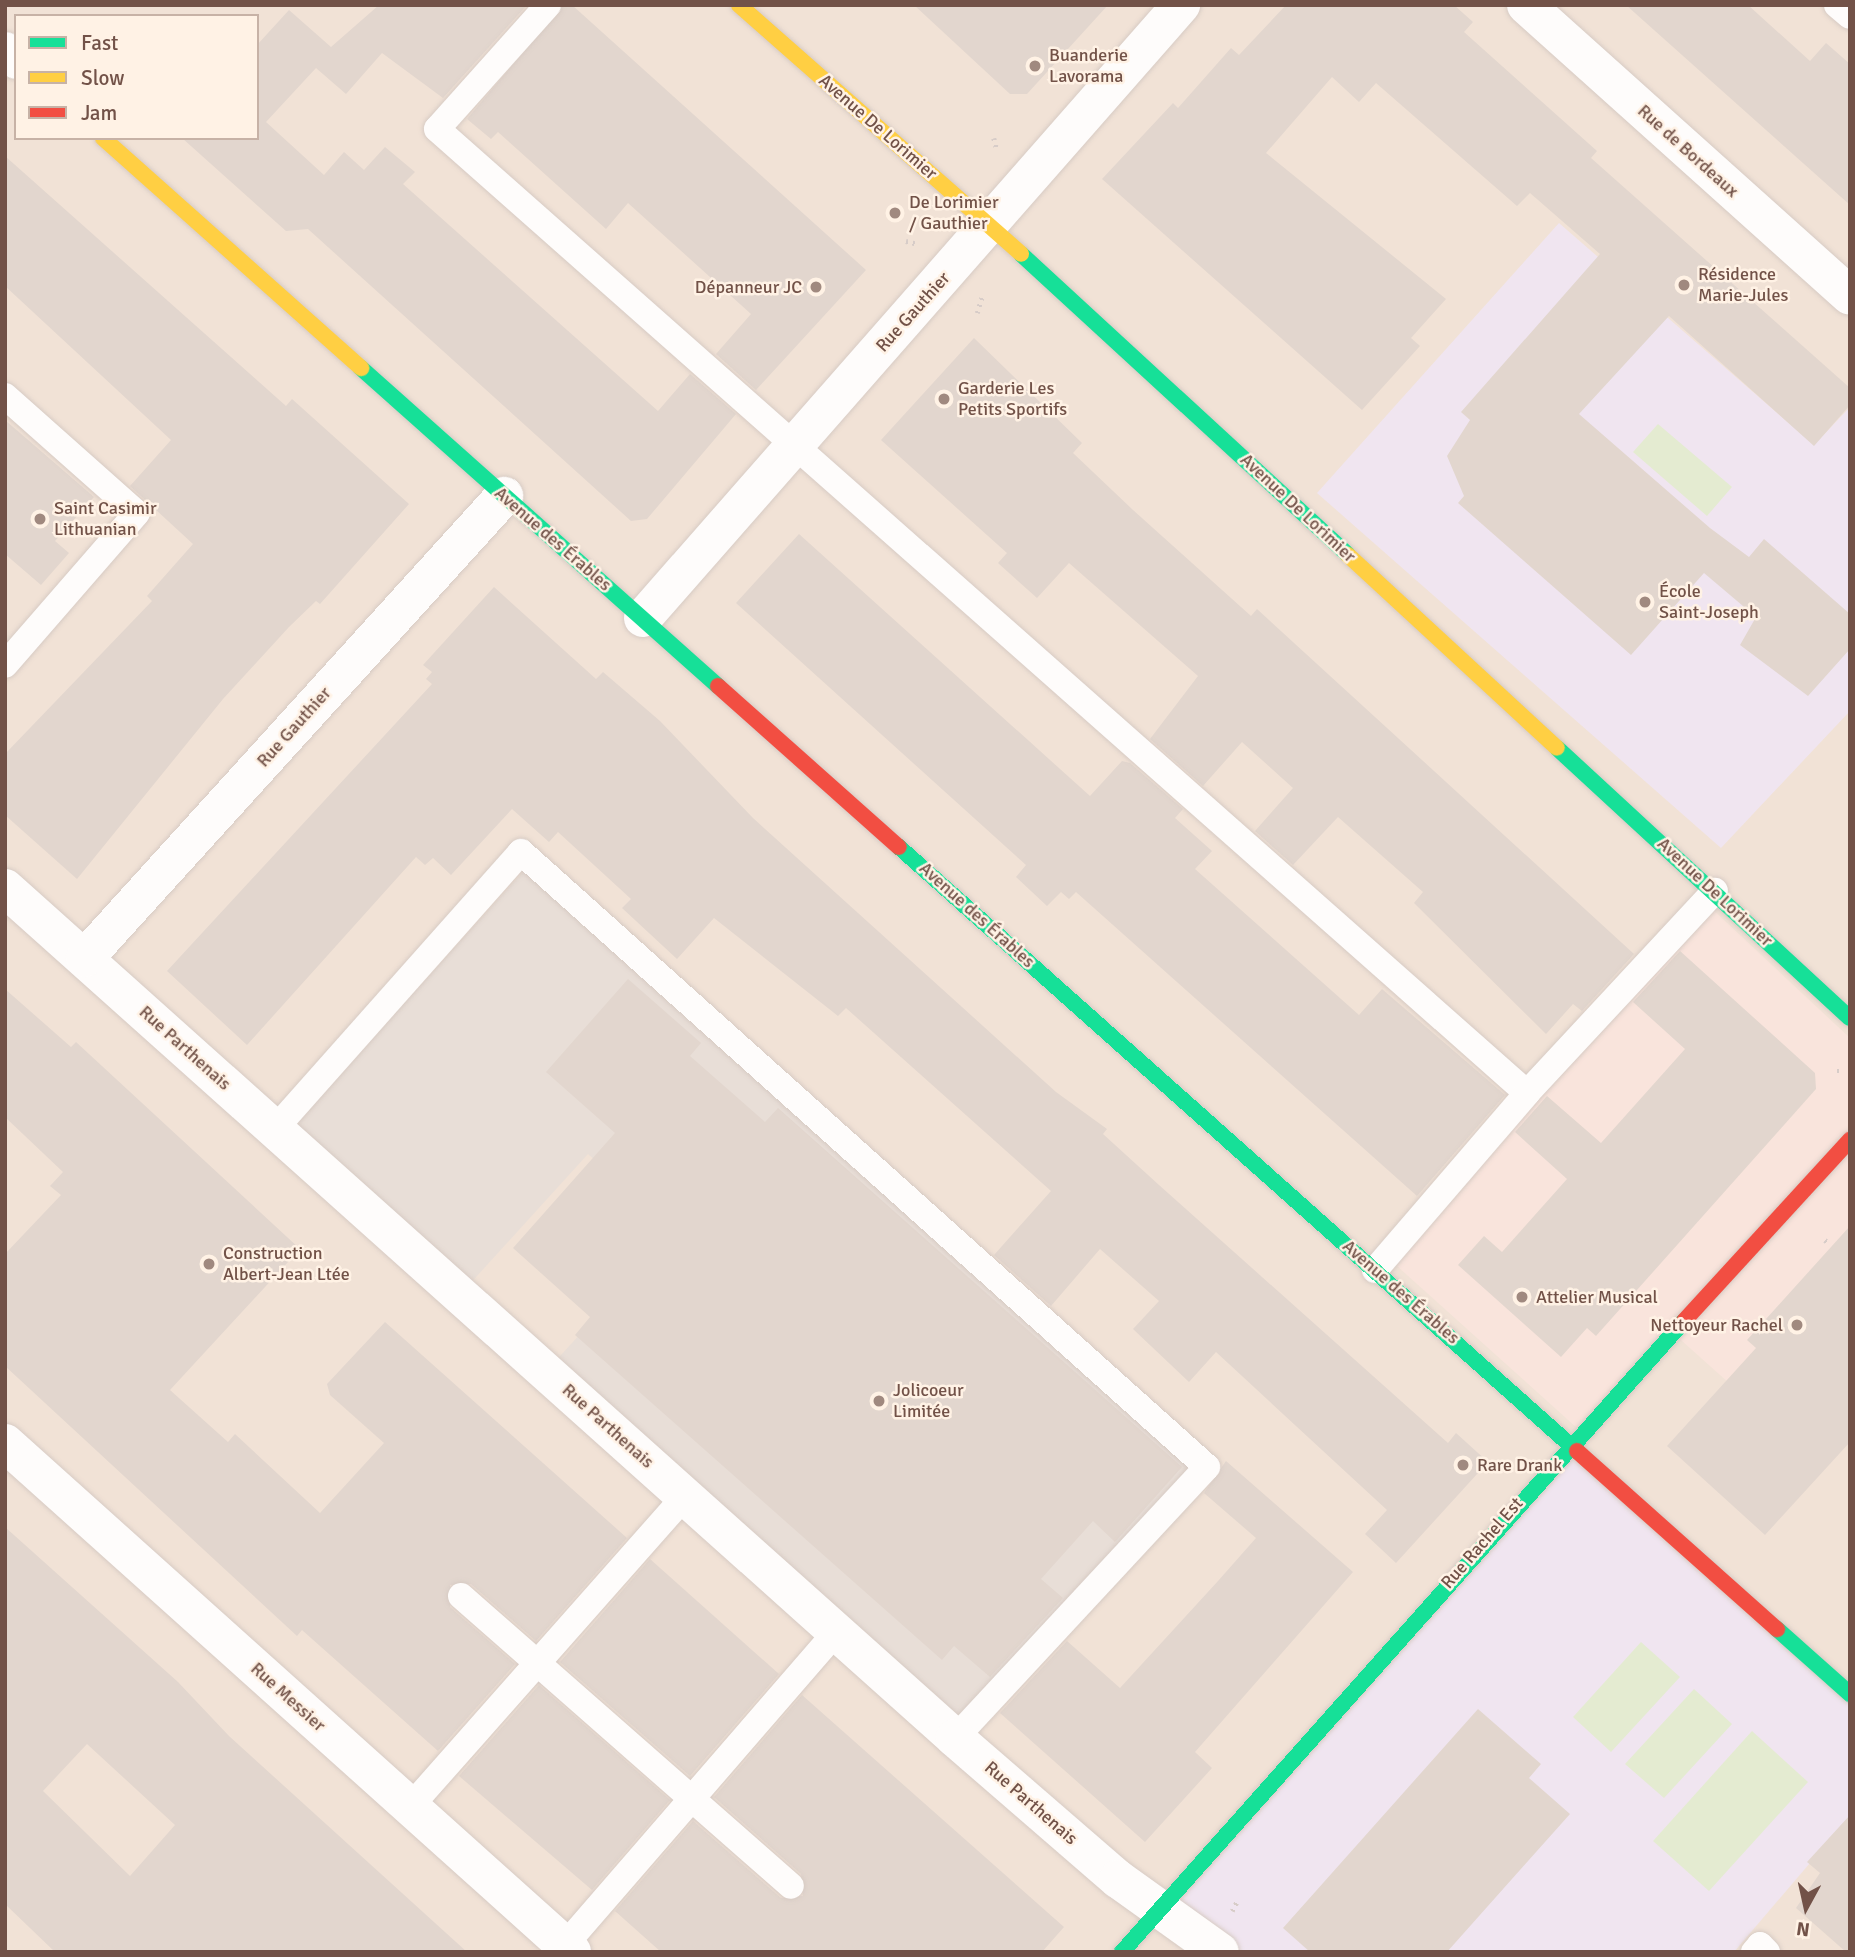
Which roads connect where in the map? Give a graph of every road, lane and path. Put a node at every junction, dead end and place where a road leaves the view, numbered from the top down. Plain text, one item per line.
1 (548, 5) edge
2 (739, 5) edge
3 (1181, 5) edge
4 (1526, 5) edge
5 (1837, 5) edge
6 (1850, 16) edge
7 (994, 138) dead end
8 (105, 140) edge
9 (999, 156) dead end
10 (990, 225) junction
11 (982, 296) dead end
12 (1850, 296) edge
13 (977, 313) dead end
14 (5, 396) edge
15 (795, 444) junction
16 (504, 496) junction
17 (643, 618) junction
18 (5, 665) edge
19 (5, 888) edge
20 (1715, 891) junction
21 (85, 958) junction
22 (1850, 1018) edge
23 (1837, 1071) dead end
24 (1844, 1071) dead end
25 (1527, 1093) junction
26 (275, 1129) junction
27 (1850, 1140) edge
28 (1376, 1270) junction
29 (5, 1443) edge
30 (1572, 1444) junction
31 (685, 1496) junction
32 (461, 1596) dead end
33 (836, 1632) junction
34 (540, 1663) junction
35 (1850, 1694) edge
36 (956, 1738) junction
37 (693, 1799) junction
38 (410, 1807) junction
39 (791, 1886) dead end
40 (1161, 1908) junction
41 (568, 1949) edge
42 (1122, 1952) edge
43 (1220, 1952) edge
44 (1754, 1952) edge
45 (1767, 1952) edge

1 - 15 lane
2 - 10 main road, Avenue De Lorimier
3 - 10 street, Rue Gauthier
4 - 12 street, Rue de Bordeaux
5 - 6 lane
7 - 9 path
8 - 16 main road, Avenue des Érables
10 - 15 street, Rue Gauthier
10 - 20 main road, Avenue De Lorimier
11 - 13 path
14 - 18 lane
15 - 17 street, Rue Gauthier
15 - 25 lane
16 - 17 main road, Avenue des Érables
16 - 21 street, Rue Gauthier
17 - 28 main road, Avenue des Érables
19 - 21 street, Rue Parthenais
20 - 22 main road, Avenue De Lorimier
20 - 25 lane
21 - 26 street, Rue Parthenais
23 - 24 path
25 - 28 lane
26 - 31 street, Rue Parthenais
26 - 36 lane
27 - 30 main road, Rue Rachel Est
28 - 30 main road, Avenue des Érables
29 - 38 street, Rue Messier
30 - 35 main road, Avenue des Érables
30 - 40 main road, Rue Rachel Est
31 - 33 street, Rue Parthenais
31 - 34 lane
32 - 34 lane
33 - 36 street, Rue Parthenais
33 - 37 lane
34 - 37 lane
34 - 38 lane
36 - 40 street, Rue Parthenais
37 - 39 lane
37 - 41 lane
38 - 41 street, Rue Messier
40 - 42 main road, Rue Rachel Est
40 - 43 street, Rue Parthenais
44 - 45 lane

